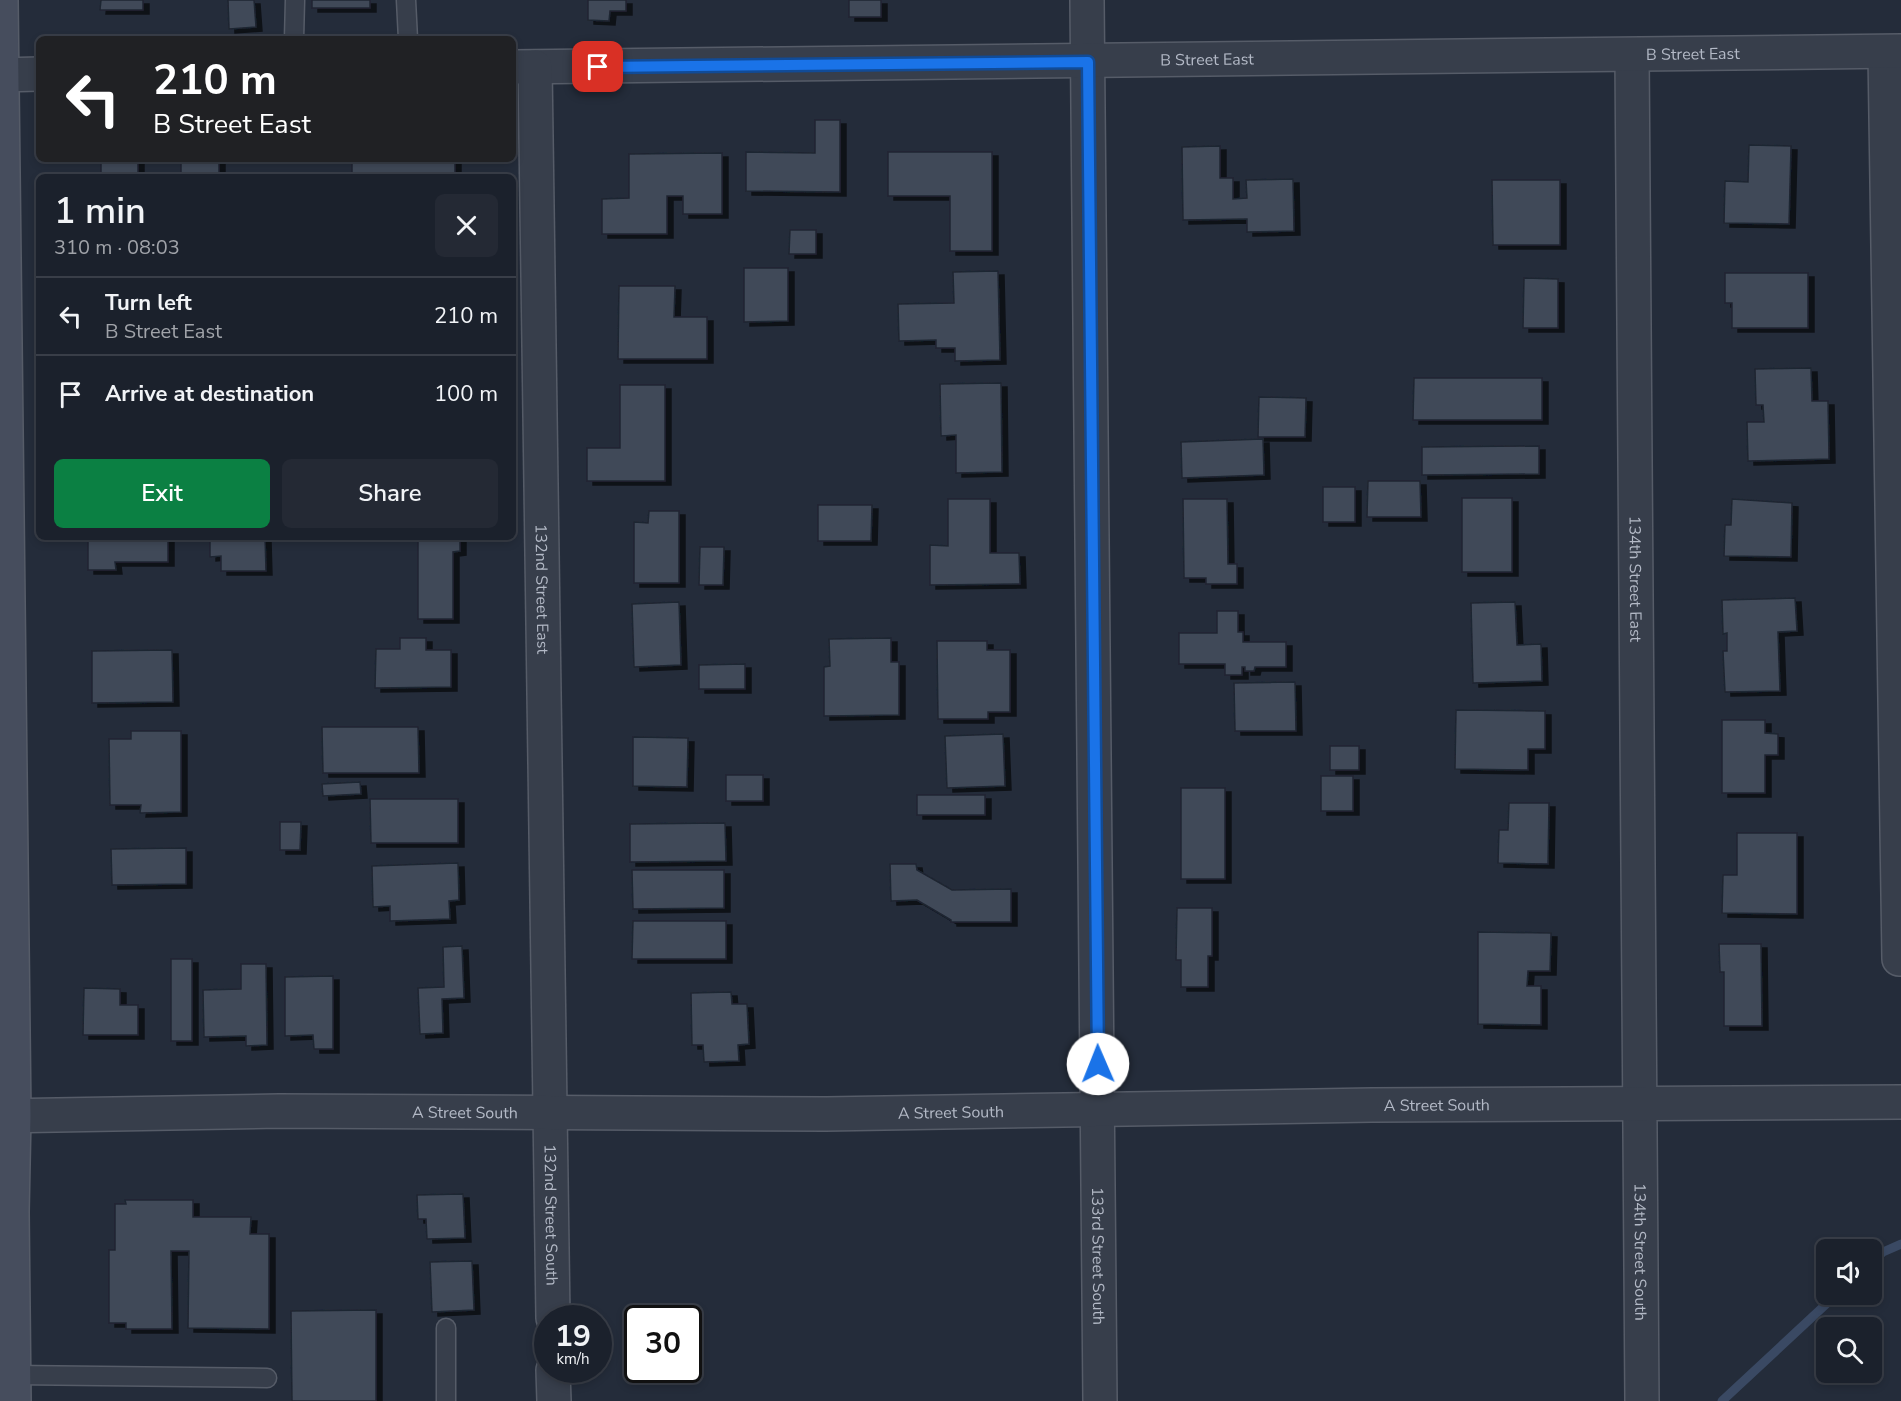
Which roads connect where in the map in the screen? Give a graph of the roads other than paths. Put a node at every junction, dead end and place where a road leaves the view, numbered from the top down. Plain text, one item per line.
1 (1, 0) edge
2 (295, 0) edge
3 (406, 0) edge
4 (1087, 0) edge
5 (294, 36) edge
6 (408, 36) edge
7 (1893, 52) edge
8 (1632, 55) junction
9 (1088, 62) junction
10 (524, 67) edge
11 (36, 74) edge
12 (1, 75) edge
13 (1899, 958) dead end
14 (1639, 1102) junction
15 (1901, 1102) edge
16 (550, 1111) junction
17 (1098, 1111) junction
18 (7, 1116) edge
19 (553, 1305) edge
20 (446, 1328) dead end
21 (267, 1378) dead end
22 (553, 1383) edge
23 (13, 1388) edge
24 (446, 1401) edge
25 (554, 1401) edge
26 (1100, 1401) edge
27 (1642, 1401) edge

1 - 12 main road
2 - 5 lane
3 - 6 lane
4 - 9 street, 133rd Street South
7 - 8 street, B Street East
7 - 13 street
8 - 9 street, B Street East
8 - 14 street, 134th Street East
9 - 10 street, B Street East
9 - 17 street, 133rd Street South
10 - 16 street, 132nd Street East
11 - 12 street
12 - 18 main road
14 - 15 street, A Street South
14 - 17 street, A Street South
14 - 27 street, 134th Street South
16 - 17 street, A Street South
16 - 18 street, A Street South
16 - 19 street, 132nd Street South
17 - 26 street, 133rd Street South
18 - 23 main road
20 - 24 lane
21 - 23 lane
22 - 25 street

